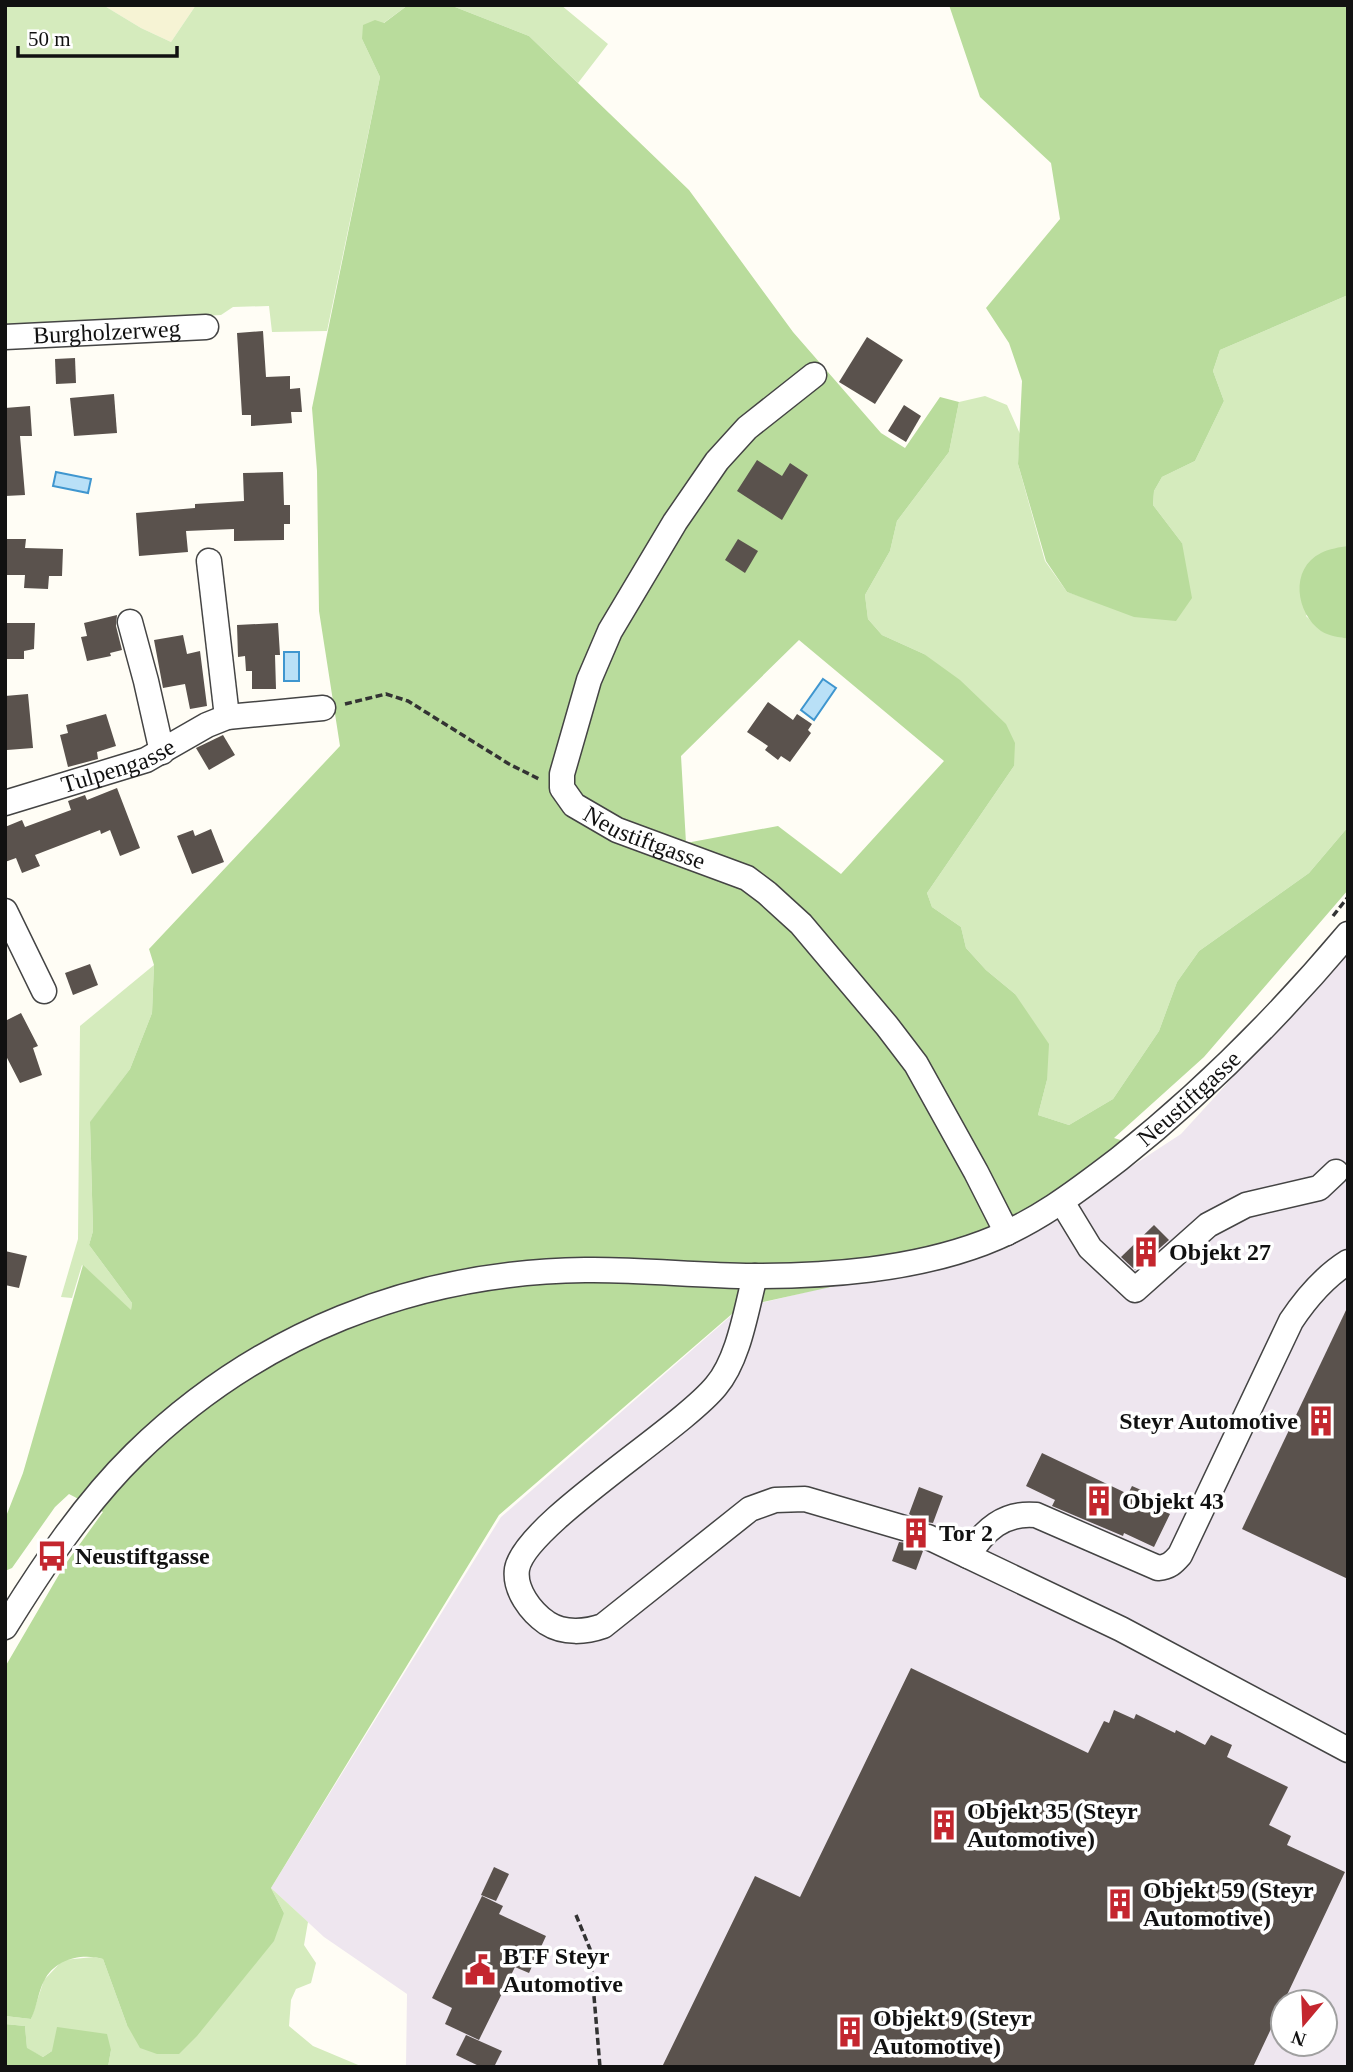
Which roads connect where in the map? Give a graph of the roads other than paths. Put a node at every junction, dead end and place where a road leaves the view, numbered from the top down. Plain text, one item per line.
1 (206, 327) dead end
2 (5, 337) edge
3 (814, 374) dead end
4 (209, 561) dead end
5 (130, 622) dead end
6 (323, 708) dead end
7 (227, 717) junction
8 (162, 752) junction
9 (5, 803) edge
10 (5, 911) edge
11 (1348, 934) edge
12 (44, 991) dead end
13 (1336, 1172) dead end
14 (1062, 1202) junction
15 (1007, 1233) junction
16 (1348, 1262) edge
17 (755, 1276) junction
18 (904, 1528) dead end
19 (928, 1537) dead end
20 (968, 1556) junction
21 (9, 1612) edge
22 (1348, 1750) edge

1 - 2 street, Burgholzerweg
3 - 15 street, Neustiftgasse
4 - 7 street
5 - 8 street
6 - 7 street, Tulpengasse
7 - 8 street, Tulpengasse
8 - 9 street, Tulpengasse
10 - 12 street
11 - 14 street, Neustiftgasse
13 - 14 street
14 - 15 street, Neustiftgasse
15 - 17 street, Neustiftgasse
16 - 20 street
17 - 18 street
17 - 21 street, Neustiftgasse
19 - 20 street
20 - 22 street

